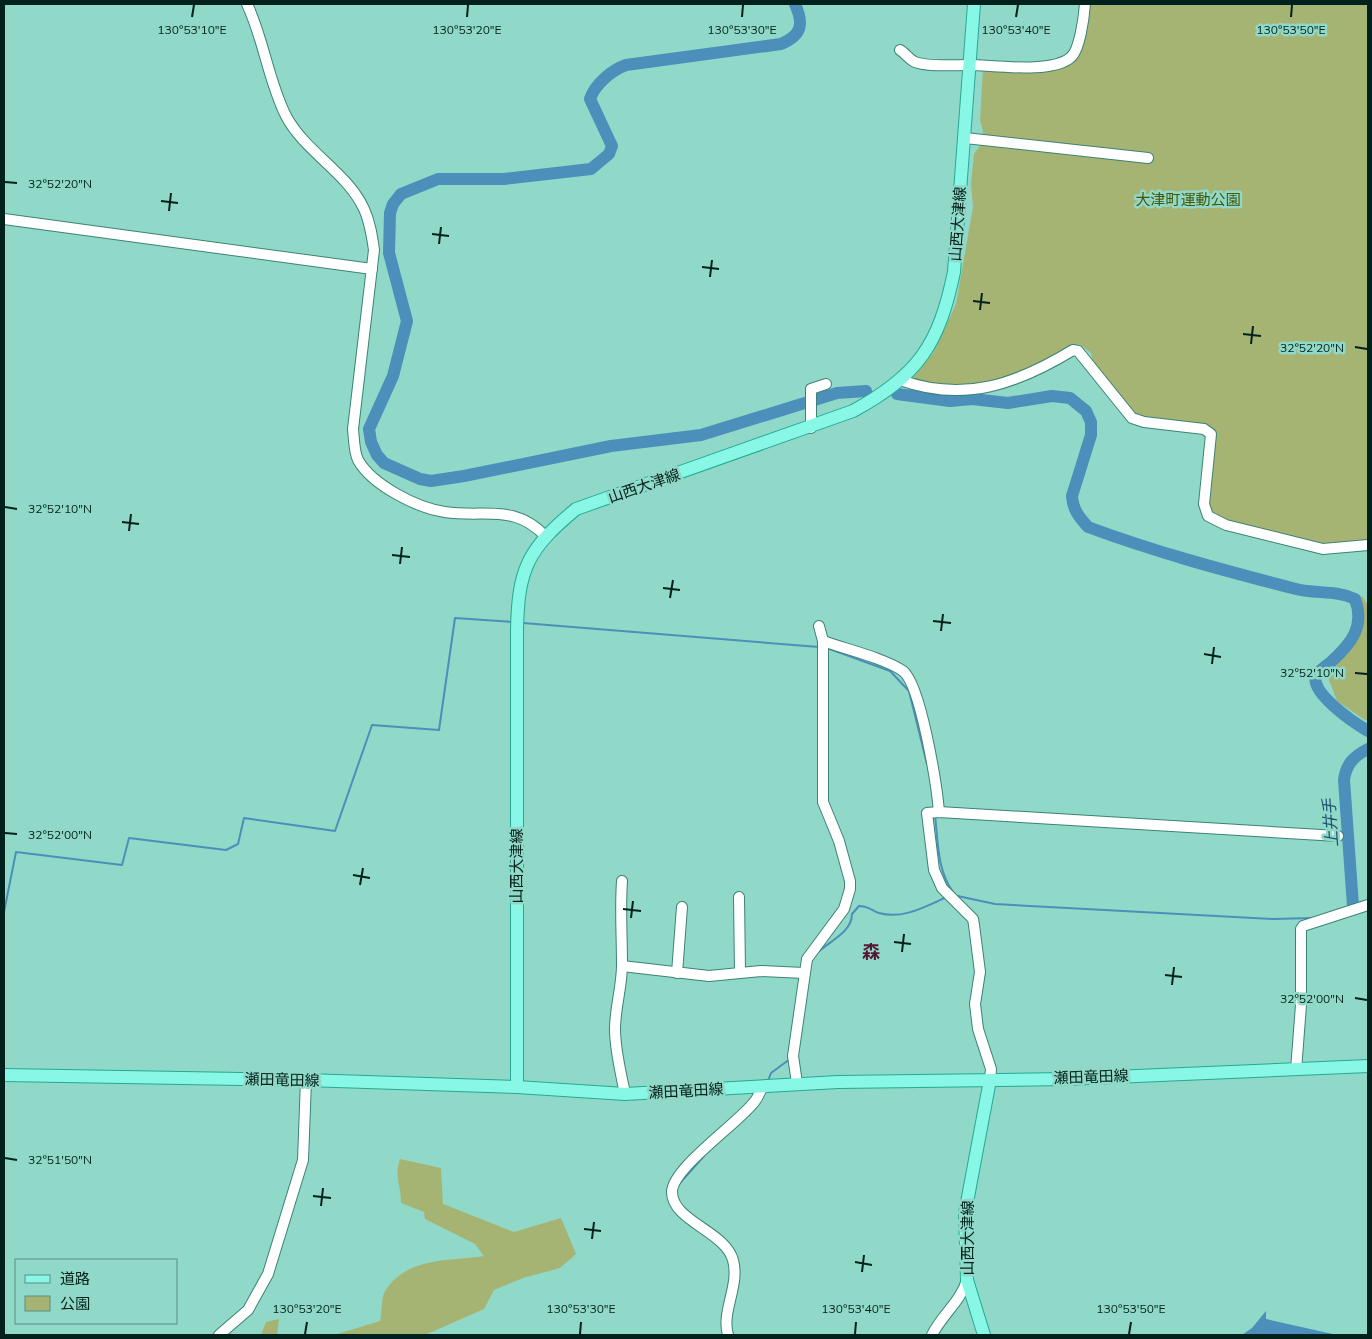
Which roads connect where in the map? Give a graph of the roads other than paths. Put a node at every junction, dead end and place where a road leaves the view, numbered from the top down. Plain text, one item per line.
1 (248, 4) edge
2 (974, 4) edge
3 (1085, 4) edge
4 (900, 50) dead end
5 (970, 65) junction
6 (965, 138) junction
7 (1148, 158) dead end
8 (4, 219) edge
9 (372, 269) junction
10 (900, 380) junction
11 (826, 384) dead end
12 (811, 428) junction
13 (546, 537) junction
14 (1368, 544) edge
15 (820, 626) dead end
16 (823, 641) junction
17 (939, 812) junction
18 (1338, 836) dead end
19 (622, 881) dead end
20 (739, 896) dead end
21 (1368, 906) edge
22 (682, 907) dead end
23 (622, 966) junction
24 (740, 972) junction
25 (677, 973) junction
26 (804, 974) junction
27 (1368, 1066) edge
28 (1296, 1070) junction
29 (4, 1075) edge
30 (306, 1080) junction
31 (990, 1080) junction
32 (797, 1083) junction
33 (516, 1087) junction
34 (762, 1088) junction
35 (625, 1094) junction
36 (967, 1280) junction
37 (219, 1335) edge
38 (728, 1335) edge
39 (932, 1335) edge
40 (984, 1335) edge

1 - 9 street
2 - 5 main road, 山西大津線
3 - 5 street
4 - 5 street
5 - 6 main road, 山西大津線
6 - 7 street
6 - 10 main road, 山西大津線
8 - 9 street
9 - 13 street
10 - 12 main road, 山西大津線
10 - 14 street
11 - 12 street
12 - 13 main road, 山西大津線
13 - 33 main road, 山西大津線
15 - 16 street
16 - 17 street
16 - 26 street
17 - 18 street
17 - 31 street
19 - 23 street
20 - 24 street
21 - 28 street
22 - 25 street
23 - 25 street
23 - 35 street
24 - 25 street
24 - 26 street
26 - 32 street
27 - 28 main road, 瀬田竜田線
28 - 31 main road, 瀬田竜田線
29 - 30 main road, 瀬田竜田線
30 - 33 main road, 瀬田竜田線
30 - 37 street
31 - 32 main road, 瀬田竜田線
31 - 36 main road, 山西大津線
32 - 34 main road, 瀬田竜田線
33 - 35 main road, 瀬田竜田線
34 - 35 main road, 瀬田竜田線
34 - 38 street
36 - 39 street
36 - 40 main road, 山西大津線

